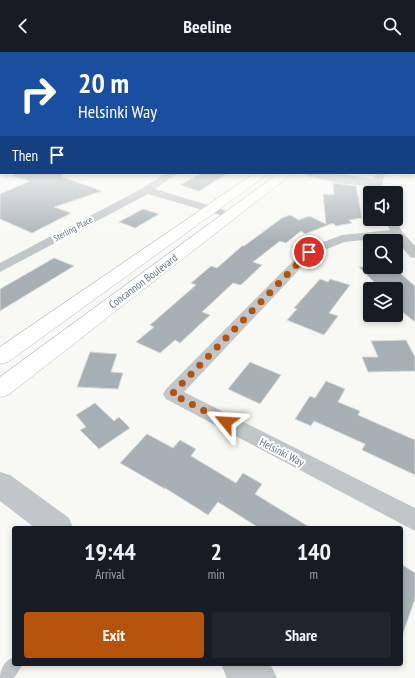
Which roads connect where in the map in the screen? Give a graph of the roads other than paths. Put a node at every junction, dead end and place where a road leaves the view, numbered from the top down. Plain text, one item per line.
1 (156, 184) edge
2 (246, 184) edge
3 (272, 184) edge
4 (147, 190) junction
5 (210, 209) junction
6 (230, 215) junction
7 (394, 226) edge
8 (415, 254) edge
9 (0, 268) edge
10 (0, 357) edge
11 (0, 389) edge
12 (0, 484) edge
13 (415, 520) edge
14 (55, 526) edge
15 (14, 666) edge
16 (242, 666) edge
17 (4, 678) edge
18 (258, 678) edge

1 - 4 street, Sterling Place
2 - 5 main road, Concannon Boulevard
3 - 6 main road, Concannon Boulevard
4 - 5 street
4 - 9 street, Sterling Place
5 - 6 street
5 - 10 main road, Concannon Boulevard
6 - 11 main road, Concannon Boulevard
7 - 8 street
7 - 13 street, Helsinki Way
12 - 14 street
15 - 17 lane
16 - 18 street

